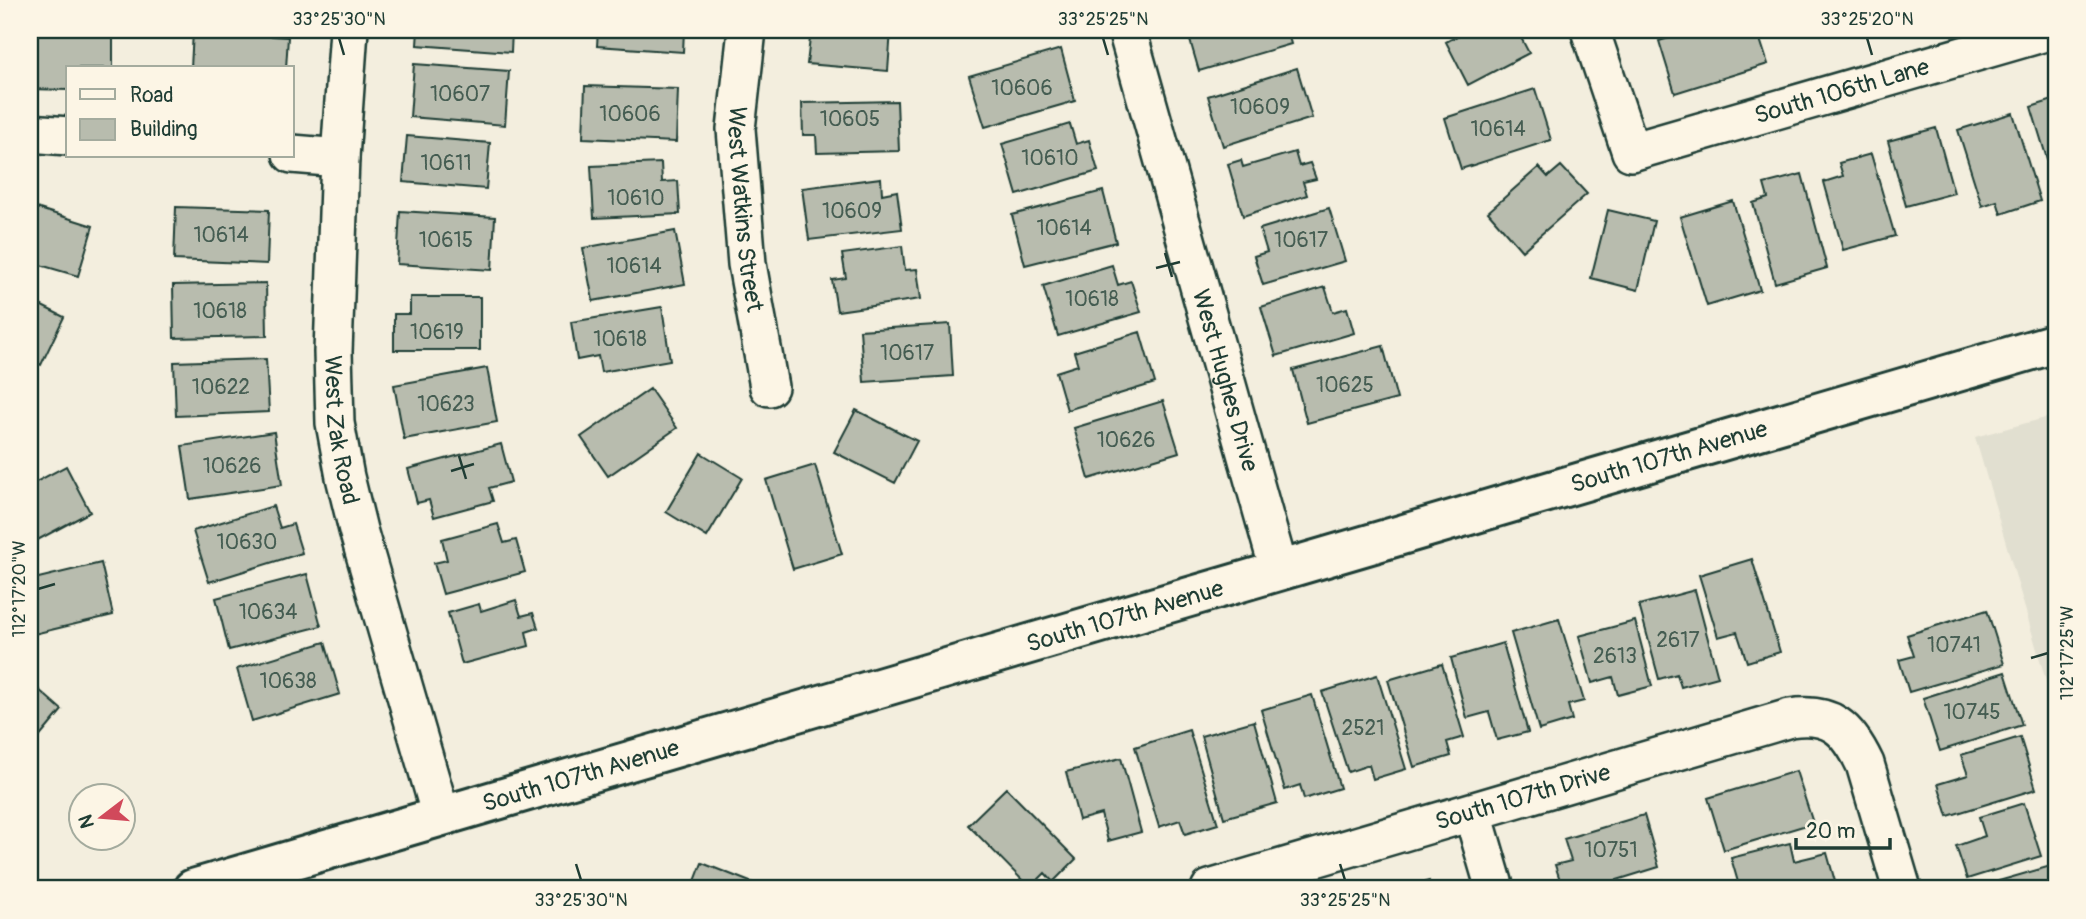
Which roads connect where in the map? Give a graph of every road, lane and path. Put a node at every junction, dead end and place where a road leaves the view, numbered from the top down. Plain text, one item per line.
1 (349, 30) edge
2 (747, 30) edge
3 (1127, 30) edge
4 (1590, 30) edge
5 (2052, 30) edge
6 (2007, 37) edge
7 (30, 133) edge
8 (66, 136) edge
9 (294, 154) edge
10 (340, 158) junction
11 (2056, 343) edge
12 (769, 387) dead end
13 (1279, 570) junction
14 (1473, 814) junction
15 (442, 816) junction
16 (192, 889) edge
17 (1210, 889) edge
18 (1495, 889) edge
19 (1902, 889) edge

1 - 10 street, West Zak Road
2 - 12 street, West Watkins Street
3 - 13 street, West Hughes Drive
4 - 6 street, South 106th Lane
5 - 6 street, South 106th Lane
7 - 8 street
9 - 10 street
10 - 15 street, West Zak Road
11 - 13 main road, South 107th Avenue
13 - 15 main road, South 107th Avenue
14 - 17 street, South 107th Drive
14 - 18 street
14 - 19 street, South 107th Drive
15 - 16 main road, South 107th Avenue

